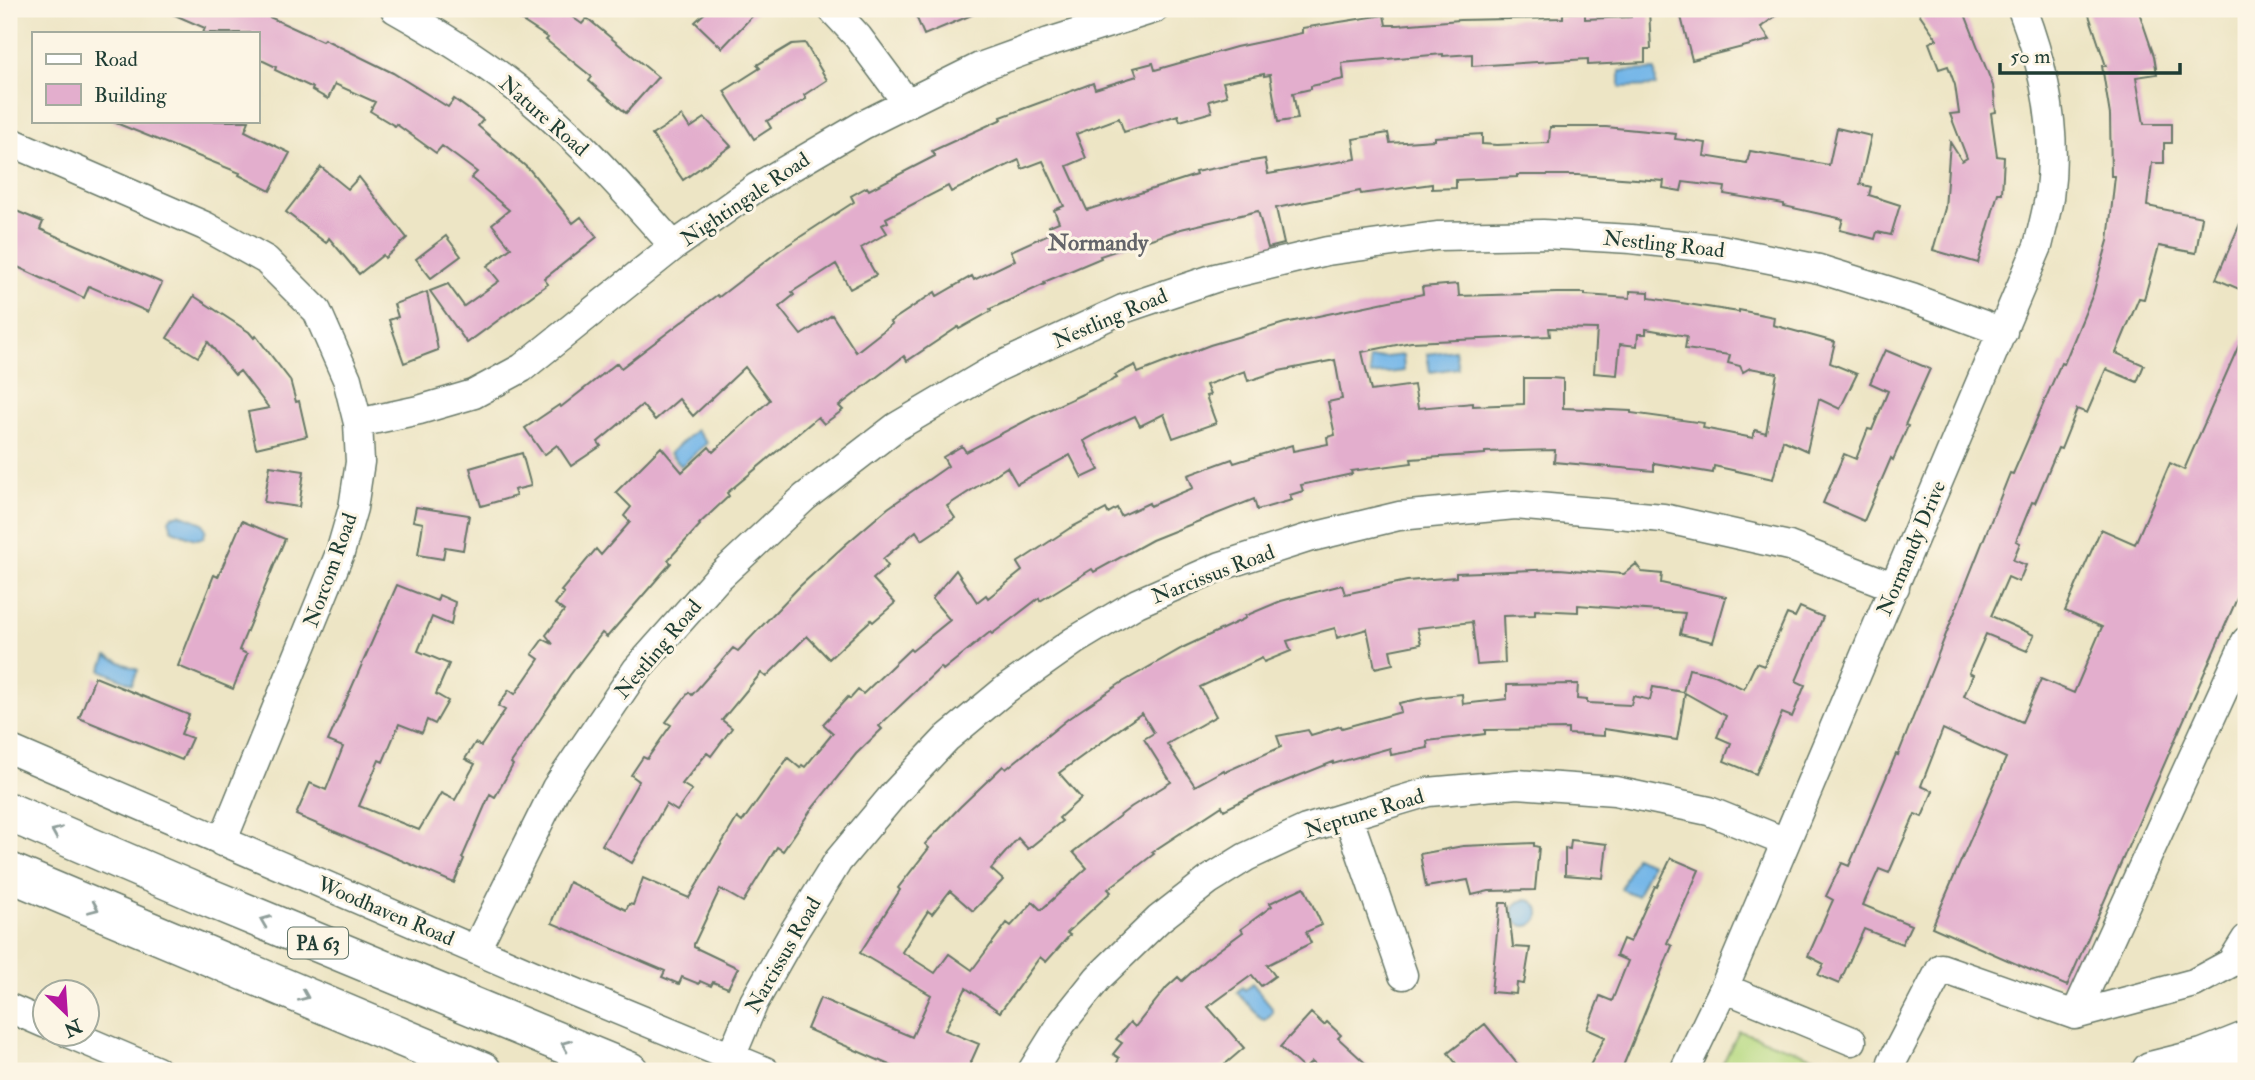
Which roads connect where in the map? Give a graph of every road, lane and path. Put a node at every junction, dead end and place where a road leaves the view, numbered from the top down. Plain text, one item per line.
1 (395, 9) edge
2 (832, 9) edge
3 (1154, 9) edge
4 (2022, 9) edge
5 (907, 103) junction
6 (9, 141) edge
7 (674, 246) junction
8 (2003, 332) junction
9 (358, 423) junction
10 (1895, 587) junction
11 (2244, 653) edge
12 (9, 749) edge
13 (9, 812) edge
14 (1348, 816) junction
15 (222, 842) junction
16 (1785, 842) junction
17 (9, 872) edge
18 (2246, 939) edge
19 (477, 949) junction
20 (1404, 975) dead end
21 (1724, 988) junction
22 (9, 1008) edge
23 (2075, 1015) junction
24 (32, 1018) edge
25 (1852, 1041) dead end
26 (2246, 1041) edge
27 (102, 1048) edge
28 (731, 1057) junction
29 (1892, 1062) dead end
30 (157, 1071) edge
31 (482, 1071) edge
32 (629, 1071) edge
33 (765, 1071) edge
34 (1032, 1071) edge
35 (1684, 1071) edge
36 (2151, 1071) edge

1 - 7 street, Nature Road
2 - 5 street
3 - 5 street, Nightingale Road
4 - 8 street, Normandy Drive
5 - 7 street, Nightingale Road
6 - 9 street, Norcom Road
7 - 9 street, Nightingale Road
8 - 10 street, Normandy Drive
8 - 19 street, Nestling Road
9 - 15 street, Norcom Road
10 - 16 street, Normandy Drive
10 - 28 street, Narcissus Road
11 - 23 street
12 - 15 street, Woodhaven Road
32 -> 13 highway, PA 63
14 - 16 street, Neptune Road
14 - 20 street
14 - 34 street, Neptune Road
15 - 19 street, Woodhaven Road
16 - 21 street, Normandy Drive
17 -> 31 highway, PA 63
18 - 23 street
19 - 28 street, Woodhaven Road
21 - 25 street
21 - 35 street, Normandy Drive
22 - 24 street
23 - 29 street
26 - 36 highway
27 - 30 street
28 - 33 street, Woodhaven Road

